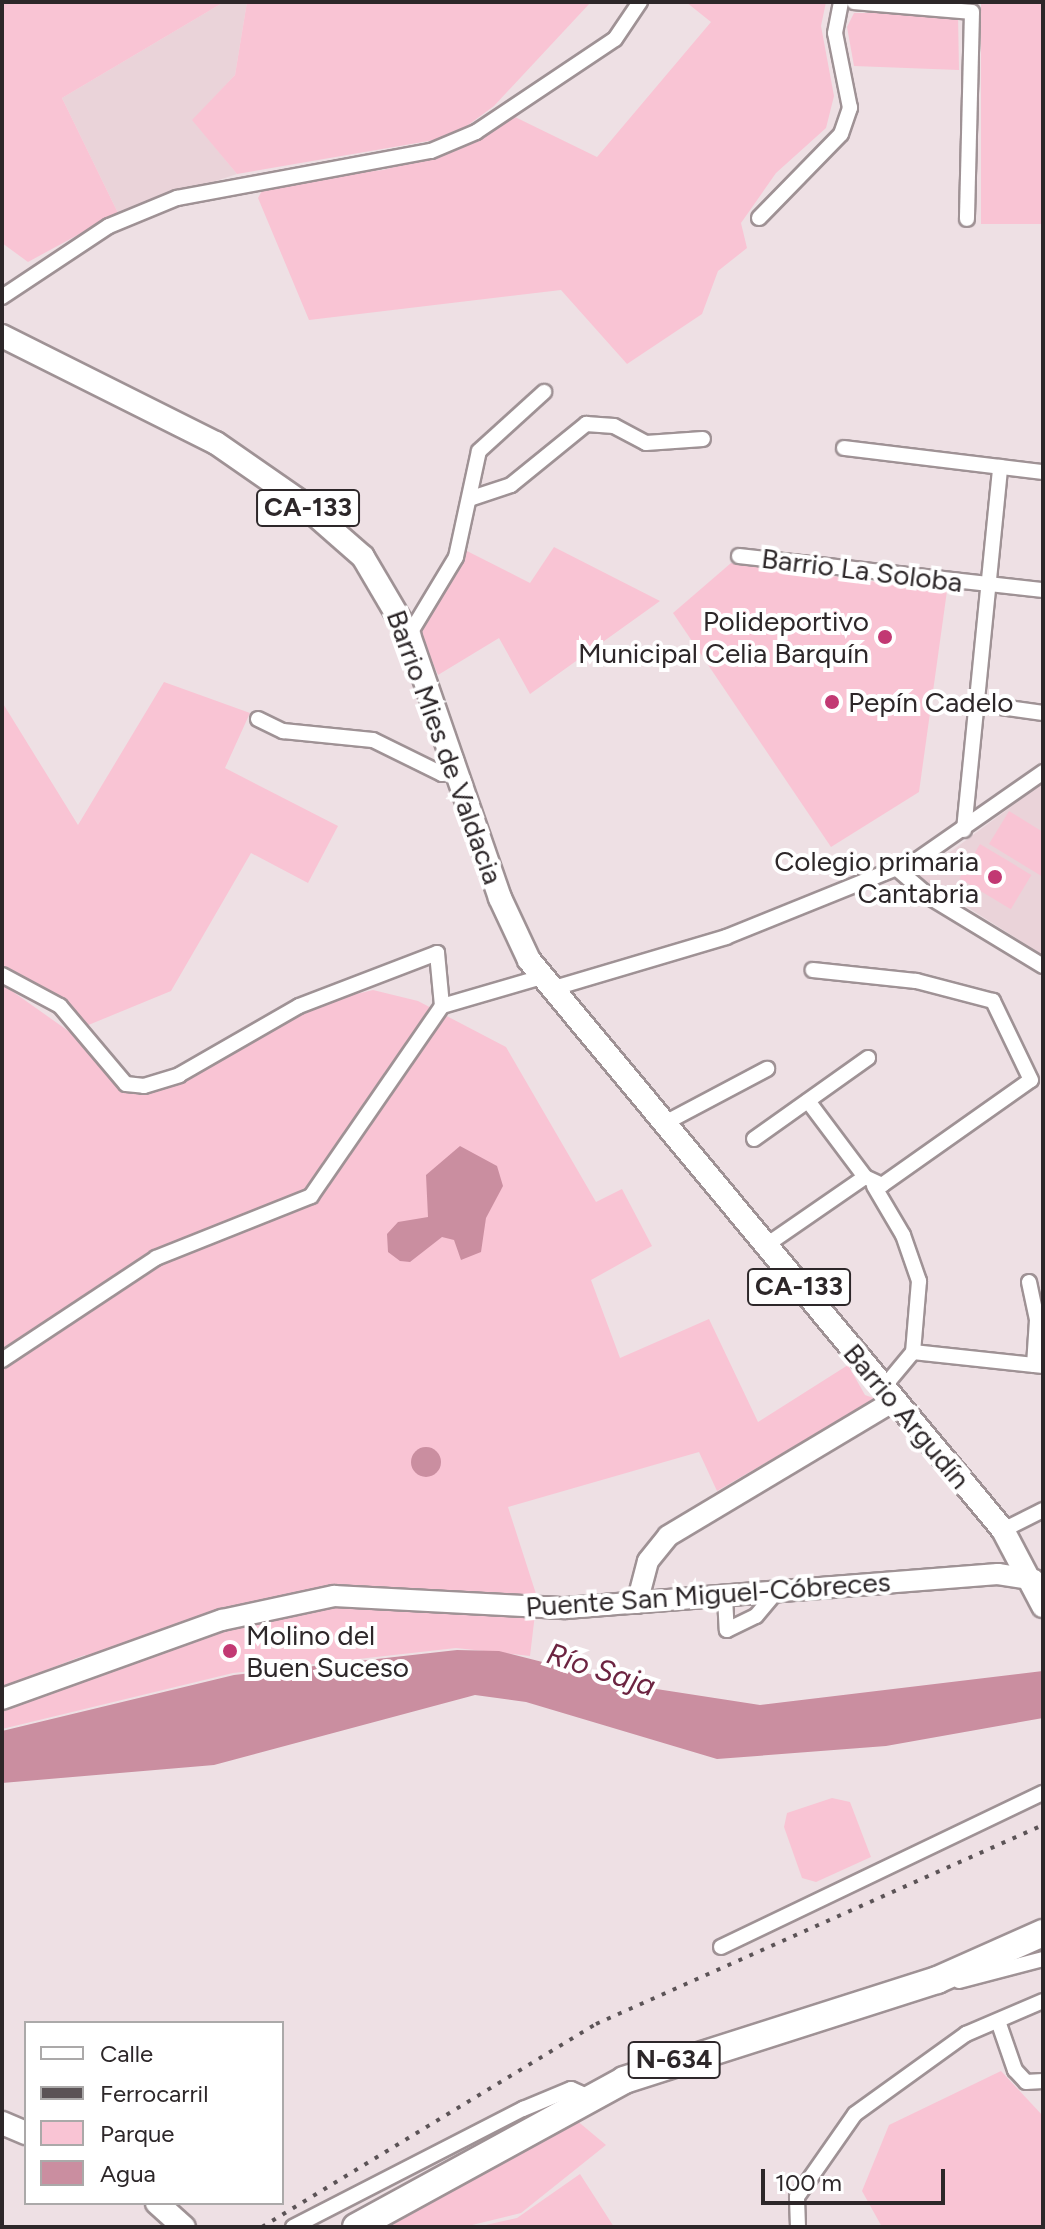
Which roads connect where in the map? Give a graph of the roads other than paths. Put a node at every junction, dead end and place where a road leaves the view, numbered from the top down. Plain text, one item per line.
1 (640, 2) edge
2 (841, 2) edge
3 (854, 2) edge
4 (917, 5) edge
5 (759, 218) dead end
6 (967, 219) dead end
7 (2, 297) edge
8 (2, 336) edge
9 (544, 392) dead end
10 (703, 439) dead end
11 (844, 448) dead end
12 (1000, 467) junction
13 (1043, 472) edge
14 (472, 498) junction
15 (739, 556) dead end
16 (986, 584) junction
17 (1043, 590) edge
18 (409, 635) junction
19 (972, 703) junction
20 (1043, 713) edge
21 (258, 719) dead end
22 (457, 771) junction
23 (1043, 772) edge
24 (964, 830) junction
25 (896, 868) junction
26 (1043, 966) edge
27 (813, 970) dead end
28 (2, 975) edge
29 (547, 983) junction
30 (442, 1006) junction
31 (868, 1058) dead end
32 (767, 1069) dead end
33 (808, 1101) junction
34 (663, 1124) junction
35 (754, 1139) dead end
36 (869, 1182) junction
37 (765, 1246) junction
38 (1029, 1282) dead end
39 (913, 1352) junction
40 (2, 1360) edge
41 (1038, 1366) edge
42 (889, 1395) junction
43 (1043, 1510) edge
44 (1003, 1530) junction
45 (1018, 1554) junction
46 (998, 1574) junction
47 (1039, 1590) edge
48 (775, 1593) junction
49 (725, 1597) junction
50 (637, 1603) junction
51 (2, 1699) edge
52 (1043, 1793) edge
53 (1043, 1931) edge
54 (721, 1947) dead end
55 (1043, 1959) edge
56 (900, 1993) junction
57 (1043, 2001) edge
58 (998, 2021) junction
59 (1043, 2081) edge
60 (587, 2096) junction
61 (2, 2123) edge
62 (24, 2132) edge
63 (159, 2205) edge
64 (184, 2227) edge
65 (293, 2227) edge
66 (356, 2227) edge
67 (798, 2227) edge

1 - 7 street
2 - 5 street
3 - 4 street
4 - 6 street
8 - 18 main road, Barrio Mies de Valdacia / CA-133
9 - 14 street
10 - 14 street
11 - 12 street
12 - 13 street
12 - 16 street, Barrio La Soloba
14 - 18 street
15 - 16 street, Barrio La Soloba
16 - 17 street, Barrio La Soloba
16 - 19 street, Barrio La Soloba
18 - 22 main road, Barrio Mies de Valdacia / CA-133
19 - 20 street
19 - 24 street, Barrio La Soloba
21 - 22 street
22 - 29 main road, Barrio Mies de Valdacia / CA-133
23 - 24 street
24 - 25 street
25 - 26 street
25 - 29 street
27 - 36 street
28 - 30 street
29 - 30 street
29 - 34 main road, Barrio Argudín / CA-133
30 - 40 street
31 - 33 street
32 - 34 street
33 - 35 street
33 - 36 street
34 - 37 main road, Barrio Argudín / CA-133
36 - 37 street
36 - 39 street
37 - 42 main road, Barrio Argudín / CA-133
38 - 41 street
39 - 41 street
39 - 42 street
42 - 44 main road, Barrio Argudín / CA-133
42 - 50 street
43 - 44 street
44 - 45 main road, Barrio Argudín / CA-133
45 - 46 street
45 - 47 main road, Barrio Argudín / CA-133
46 - 47 street, Puente San Miguel-Cóbreces
46 - 48 street, Puente San Miguel-Cóbreces
48 - 49 street, Puente San Miguel-Cóbreces
48 - 49 street
49 - 50 street, Puente San Miguel-Cóbreces
50 - 51 street, Puente San Miguel-Cóbreces
52 - 54 street
53 - 56 highway, N-634
55 - 56 street
56 - 60 highway, N-634
57 - 58 street
58 - 59 street
58 - 67 street
60 - 65 street
60 - 66 highway, N-634
61 - 62 main road
63 - 64 main road

